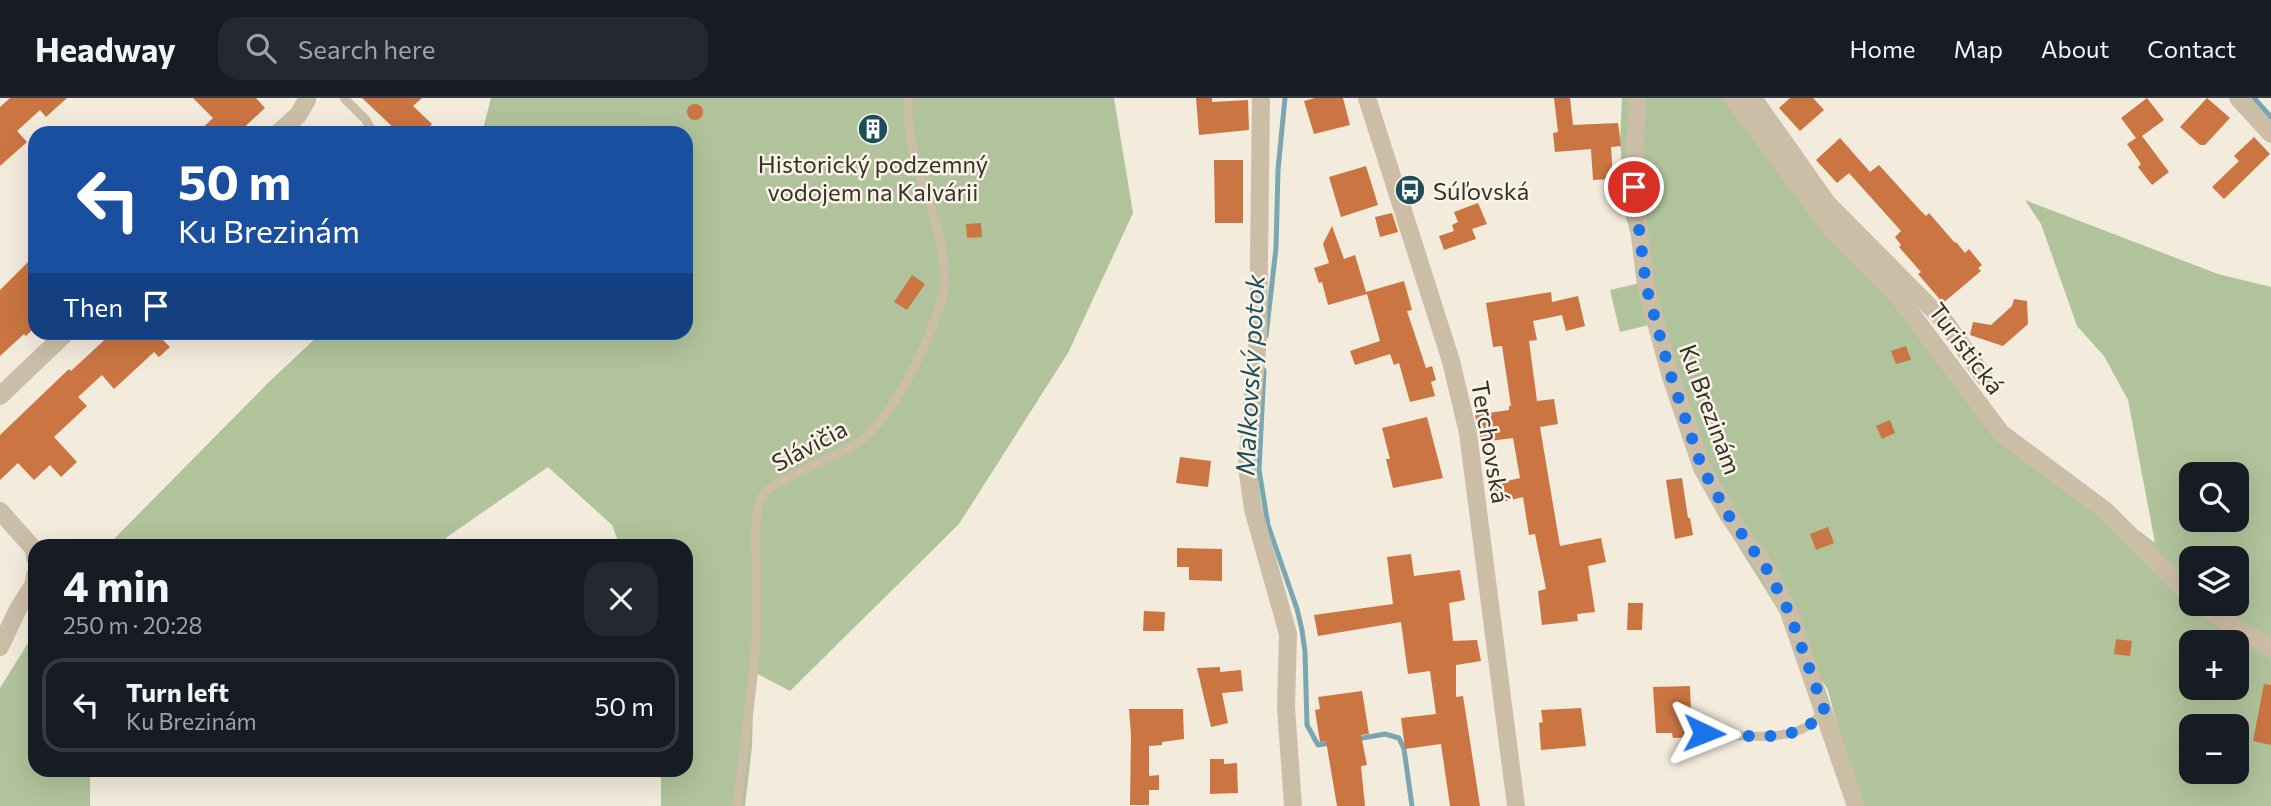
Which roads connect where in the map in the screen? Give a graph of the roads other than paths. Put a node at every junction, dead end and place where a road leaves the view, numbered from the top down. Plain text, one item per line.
1 (344, 98) edge
2 (909, 98) edge
3 (1261, 98) edge
4 (1367, 98) edge
5 (1637, 98) edge
6 (1733, 98) edge
7 (1753, 98) edge
8 (2238, 98) edge
9 (307, 99) edge
10 (286, 126) edge
11 (369, 126) edge
12 (2271, 134) edge
13 (59, 340) edge
14 (1984, 377) dead end
15 (0, 396) edge
16 (0, 511) edge
17 (28, 542) edge
18 (2179, 585) edge
19 (28, 593) edge
20 (2216, 616) edge
21 (0, 647) edge
22 (2271, 649) edge
23 (1825, 712) junction
24 (1704, 733) dead end
25 (737, 806) edge
26 (1293, 806) edge
27 (1516, 806) edge
28 (1856, 806) edge

1 - 11 lane
2 - 25 lane, Slávičia
3 - 26 street
4 - 27 street, Terchovská
5 - 23 street, Ku Brezinám
6 - 18 street, Turistická
7 - 14 street, Turistická
8 - 12 street
9 - 10 street
13 - 15 street
16 - 17 street
19 - 21 street
20 - 22 street
23 - 24 lane
23 - 28 street, Ku Brezinám

